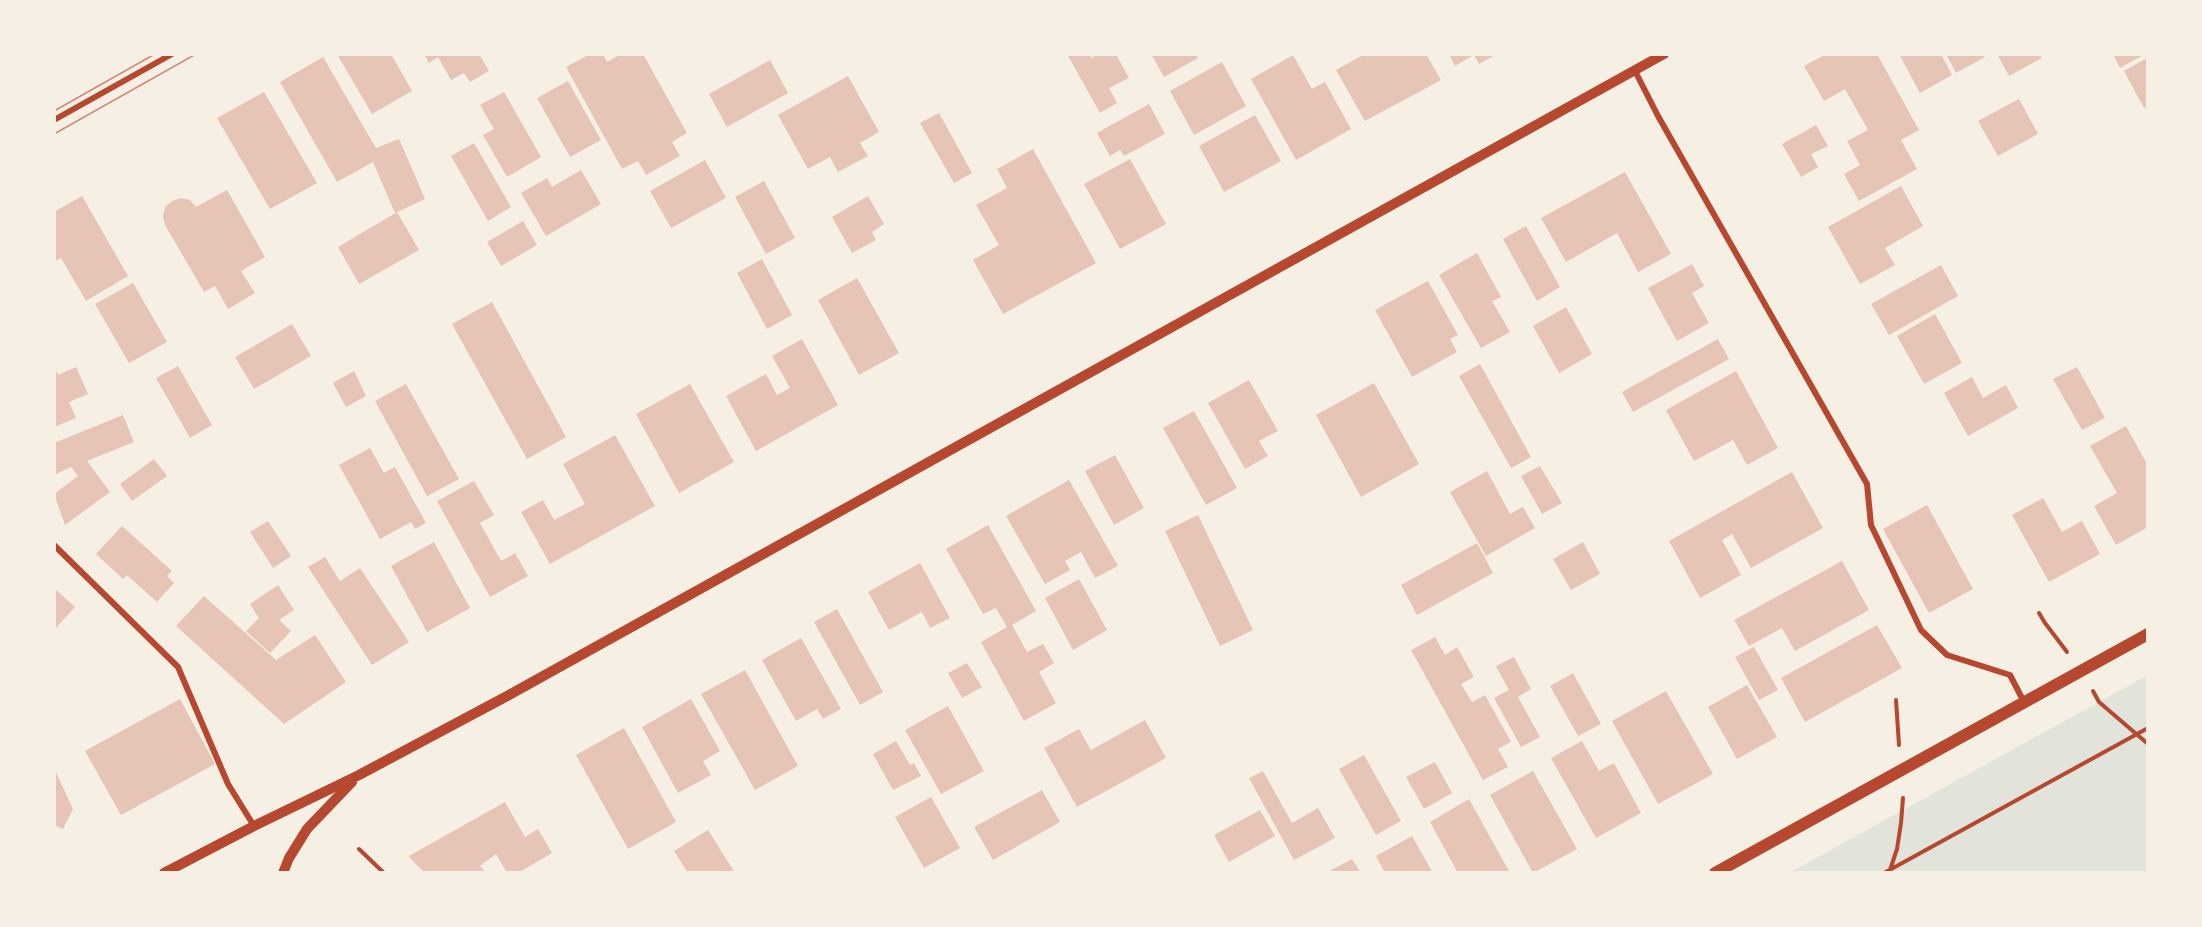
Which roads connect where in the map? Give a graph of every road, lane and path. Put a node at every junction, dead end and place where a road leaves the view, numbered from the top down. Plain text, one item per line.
1 (171, 54) edge
2 (1664, 54) edge
3 (1635, 71) junction
4 (54, 120) edge
5 (54, 545) edge
6 (2148, 634) edge
7 (2024, 703) junction
8 (2148, 728) edge
9 (359, 775) junction
10 (255, 826) junction
11 (359, 849) dead end
12 (164, 873) edge
13 (283, 873) edge
14 (384, 873) edge
15 (1715, 873) edge
16 (1884, 873) edge

1 - 4 street
2 - 3 street
3 - 7 street
3 - 9 street
5 - 10 street
6 - 7 main road
7 - 15 main road
8 - 16 path
9 - 10 street
9 - 13 street
10 - 12 street
11 - 14 path

